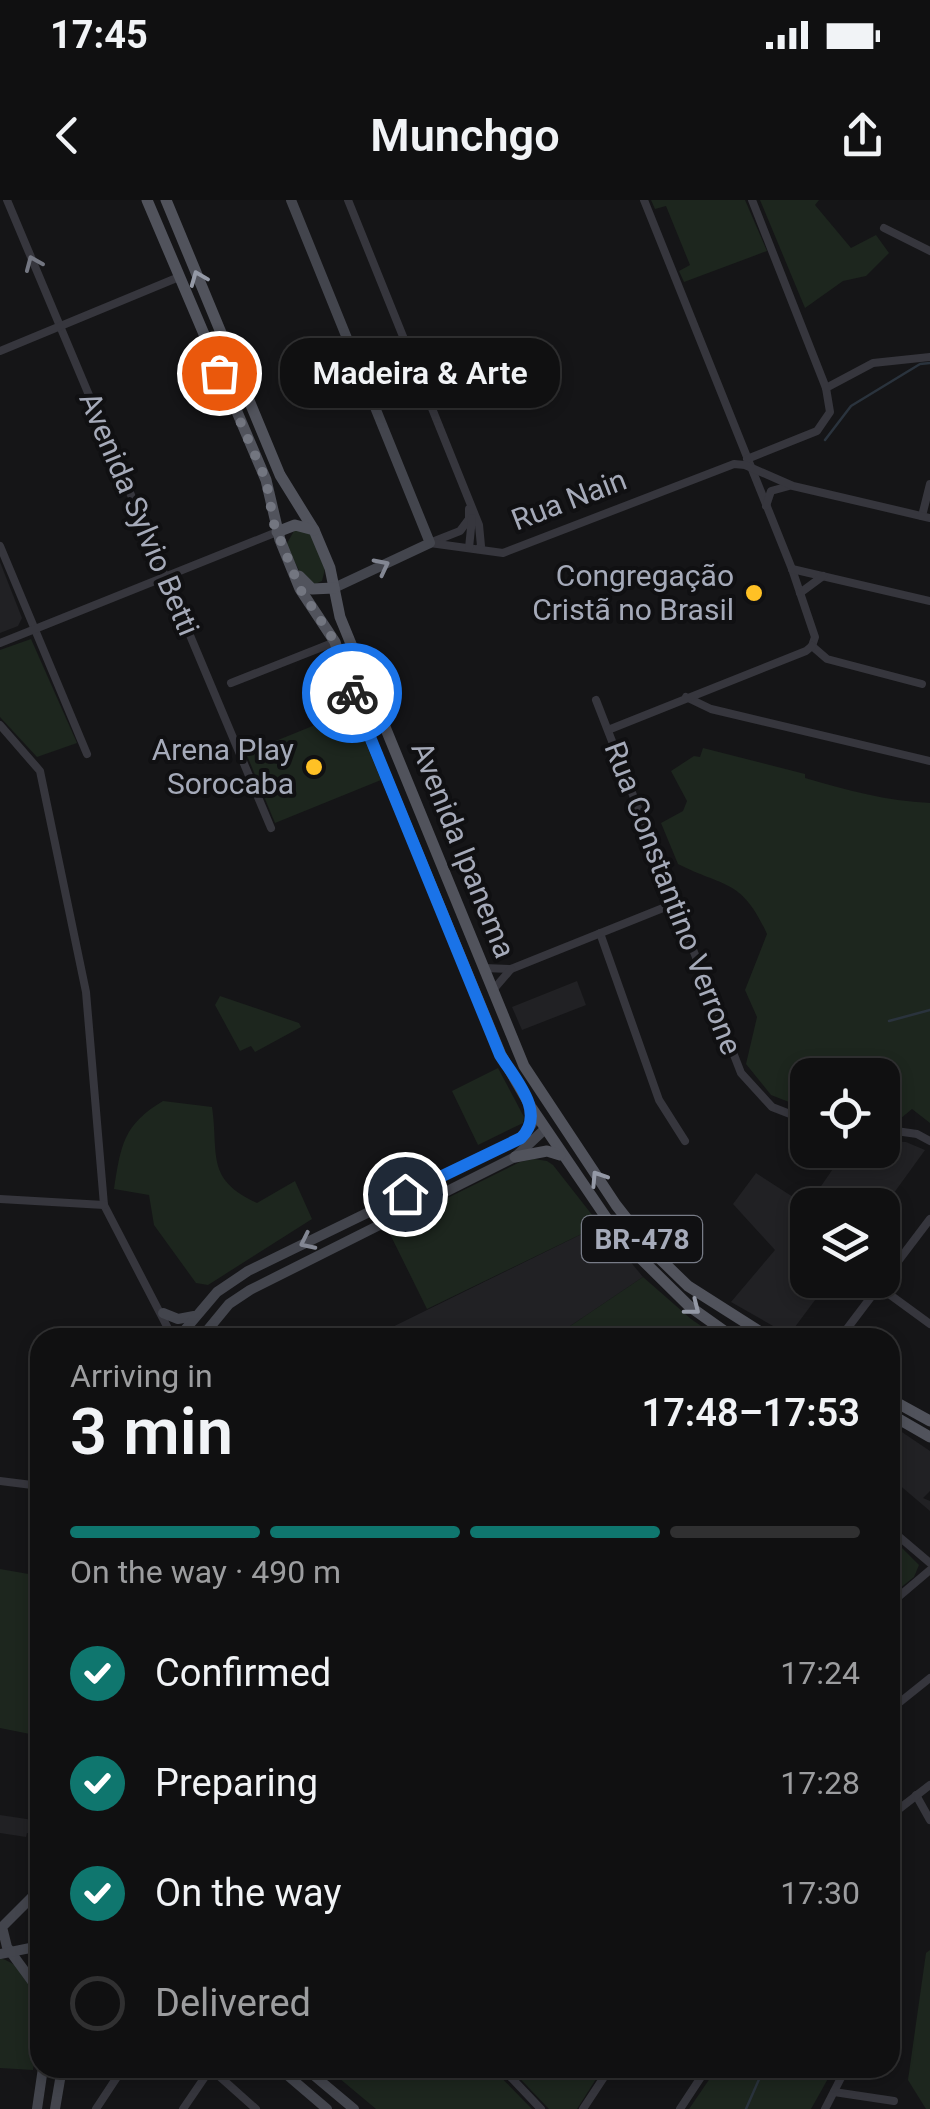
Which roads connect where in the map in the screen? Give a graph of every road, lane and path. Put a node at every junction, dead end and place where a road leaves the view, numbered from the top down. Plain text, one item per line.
1 (7, 200) edge
2 (147, 200) edge
3 (166, 200) edge
4 (291, 200) edge
5 (348, 200) edge
6 (644, 200) edge
7 (752, 200) edge
8 (884, 228) dead end
9 (930, 251) edge
10 (178, 277) junction
11 (60, 326) junction
12 (0, 350) edge
13 (930, 357) edge
14 (826, 388) junction
15 (740, 442) junction
16 (748, 463) junction
17 (725, 466) junction
18 (757, 484) junction
19 (930, 484) edge
20 (793, 486) junction
21 (771, 492) junction
22 (468, 499) junction
23 (766, 507) junction
24 (926, 517) edge
25 (479, 524) junction
26 (314, 530) junction
27 (277, 532) junction
28 (430, 543) junction
29 (0, 546) edge
30 (473, 549) junction
31 (284, 551) junction
32 (503, 553) junction
33 (792, 569) junction
34 (823, 576) junction
35 (166, 577) junction
36 (334, 588) junction
37 (800, 593) junction
38 (930, 601) edge
39 (35, 629) junction
40 (335, 642) junction
41 (0, 643) edge
42 (812, 646) junction
43 (231, 683) dead end
44 (922, 684) dead end
45 (686, 697) junction
46 (596, 700) dead end
47 (0, 724) edge
48 (608, 730) junction
49 (86, 754) dead end
50 (930, 760) edge
51 (271, 828) dead end
52 (673, 904) junction
53 (600, 933) junction
54 (484, 968) junction
55 (510, 970) junction
56 (493, 990) junction
57 (550, 1106) junction
58 (531, 1107) junction
59 (790, 1114) edge
60 (545, 1129) junction
61 (900, 1132) edge
62 (685, 1141) dead end
63 (930, 1141) edge
64 (560, 1155) junction
65 (516, 1157) junction
66 (0, 1199) edge
67 (104, 1205) junction
68 (930, 1219) edge
69 (926, 1231) edge
70 (900, 1261) edge
71 (869, 1298) edge
72 (894, 1298) edge
73 (160, 1309) junction
74 (195, 1315) junction
75 (930, 1324) edge
76 (173, 1328) edge
77 (184, 1328) edge
78 (210, 1328) edge
79 (720, 1328) edge
80 (754, 1328) edge
81 (847, 1328) edge
82 (900, 1404) edge
83 (900, 1420) edge
84 (930, 1421) edge
85 (930, 1437) edge
86 (0, 1481) edge
87 (30, 1485) edge
88 (900, 1537) edge
89 (930, 1563) edge
90 (930, 1570) edge
91 (900, 1596) edge
92 (930, 1678) edge
93 (900, 1699) edge
94 (930, 1784) edge
95 (916, 1795) junction
96 (900, 1808) edge
97 (930, 1820) edge
98 (30, 1898) edge
99 (16, 1909) junction
100 (0, 1917) edge
101 (6, 1953) edge
102 (30, 1979) edge
103 (42, 2078) edge
104 (60, 2078) edge
105 (116, 2078) edge
106 (203, 2078) edge
107 (221, 2078) edge
108 (291, 2078) edge
109 (316, 2078) edge
110 (512, 2078) edge
111 (604, 2078) edge
112 (700, 2078) edge
113 (841, 2078) edge
114 (834, 2092) junction
115 (894, 2102) dead end
116 (37, 2109) edge
117 (55, 2109) edge
118 (96, 2109) edge
119 (183, 2109) edge
120 (256, 2109) edge
121 (327, 2109) edge
122 (354, 2109) edge
123 (541, 2109) edge
124 (584, 2109) edge
125 (680, 2109) edge
126 (825, 2109) edge

11 -> 1 street, Avenida Sylvio Betti
2 - 10 main road, Avenida Ipanema / BR-478
26 -> 3 main road, Avenida Ipanema / BR-478
4 - 28 main road
5 - 22 street
6 - 15 street
7 - 14 street
8 - 9 street
10 - 11 street
10 - 27 main road, Avenida Ipanema / BR-478
11 - 12 street
11 - 35 street, Avenida Sylvio Betti
13 - 14 street
14 - 16 street, Rua Nain
15 - 16 street
15 - 17 street
16 - 17 street, Rua Nain
16 - 18 street
16 - 20 street
17 - 18 street
17 - 32 street, Rua Nain
18 - 21 street
18 - 23 street
19 - 24 street
20 - 21 street
20 - 24 street
21 - 23 street
22 - 25 street
22 - 28 street, Rua Nain
22 - 30 street
23 - 33 street
25 - 30 street
25 - 32 street
26 - 27 main road
26 - 36 main road, Avenida Ipanema / BR-478
27 - 31 main road, Avenida Ipanema / BR-478
27 - 35 street
28 - 30 street, Rua Nain
36 -> 28 main road, Rua Nain
29 - 39 street
30 - 32 street, Rua Nain
31 - 36 main road
31 - 40 main road, Avenida Ipanema / BR-478
33 - 34 street
33 - 37 street
34 - 37 street
34 - 38 street
35 - 39 street
35 - 51 street, Avenida Sylvio Betti
36 - 54 main road, Avenida Ipanema / BR-478
37 - 42 street
39 - 41 street
39 - 49 street
40 - 43 street
40 - 58 main road, Avenida Ipanema / BR-478
42 - 44 street
42 - 45 street
45 - 48 street
45 - 50 street
46 - 48 street, Rua Constantino Verrone
47 - 67 street
48 - 52 street, Rua Constantino Verrone
52 - 53 street
52 - 59 street, Rua Constantino Verrone
53 - 55 street
53 - 62 street
54 - 55 street
54 - 56 main road, Avenida Ipanema / BR-478
55 - 56 street
56 - 57 main road, Avenida Ipanema / BR-478
57 - 60 main road
80 -> 57 main road, Avenida Ipanema / BR-478
58 - 60 main road, Avenida Ipanema / BR-478
58 -> 74 main road
60 - 64 main road, Avenida Ipanema / BR-478
60 - 65 main road
61 - 63 street
64 - 65 main road
64 -> 79 main road, Avenida Ipanema / BR-478
65 - 78 main road
66 - 67 street
67 - 73 street
68 - 69 street
69 - 70 street
71 - 81 street
72 - 75 street
73 - 74 main road
73 - 76 street
74 - 77 main road
82 - 84 main road
83 - 85 main road
86 - 87 street
88 - 89 street
90 - 91 street
92 - 93 street
94 - 95 street
95 - 96 street
95 - 97 street
98 - 99 main road
99 - 100 main road
99 - 101 main road
101 - 102 main road
103 - 116 main road
104 - 117 main road
105 - 118 street
106 - 119 street
107 - 120 street
108 - 121 main road
109 - 122 main road
110 - 123 street
111 - 124 street
112 - 125 street
113 - 114 street
114 - 115 street
114 - 126 street

